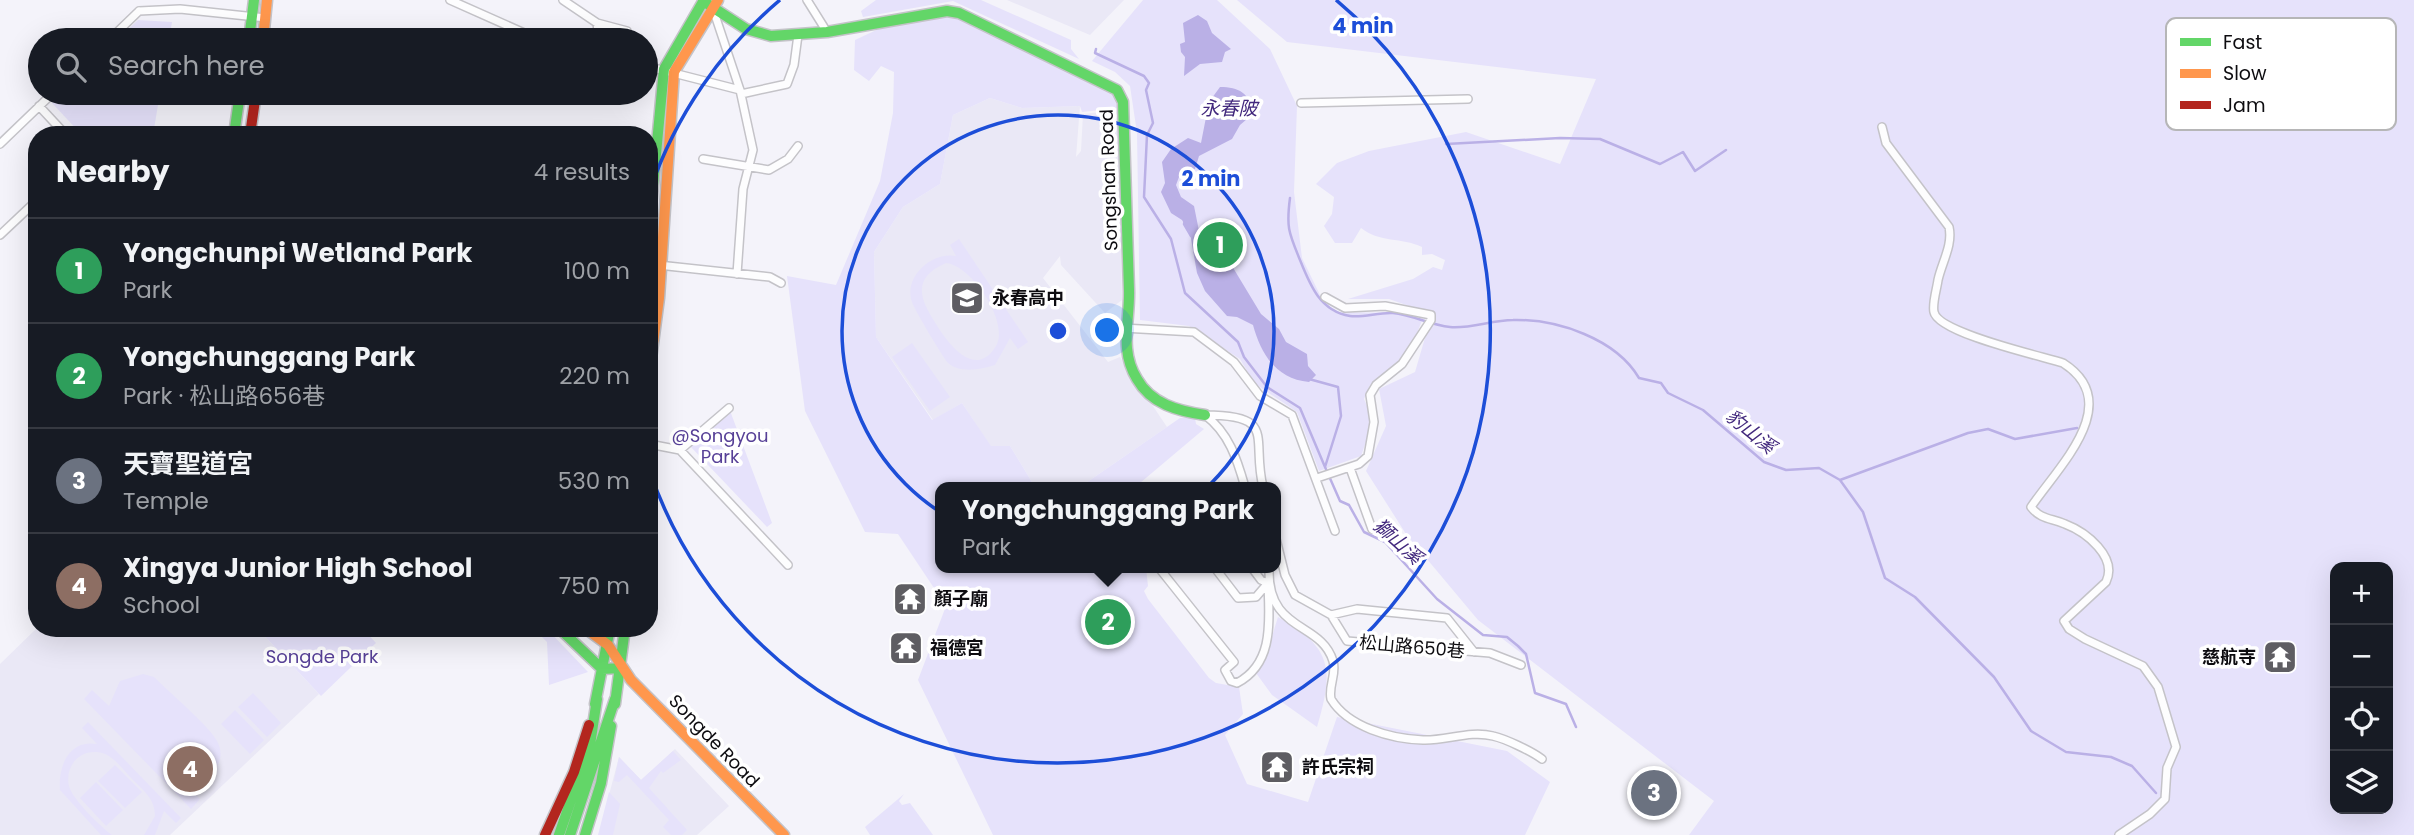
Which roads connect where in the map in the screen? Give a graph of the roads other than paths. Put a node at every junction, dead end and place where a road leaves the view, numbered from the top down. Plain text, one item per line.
1 (140, 0) edge
2 (254, 0) edge
3 (267, 0) edge
4 (450, 0) edge
5 (472, 0) edge
6 (563, 0) edge
7 (703, 0) edge
8 (807, 0) edge
9 (715, 4) edge
10 (472, 11) junction
11 (139, 12) junction
12 (253, 16) junction
13 (266, 18) junction
14 (597, 23) junction
15 (122, 28) edge
16 (251, 28) edge
17 (265, 28) edge
18 (512, 28) edge
19 (598, 28) edge
20 (618, 28) edge
21 (827, 32) junction
22 (797, 36) junction
23 (658, 69) edge
24 (669, 71) junction
25 (740, 92) junction
26 (1468, 99) dead end
27 (1301, 103) dead end
28 (238, 105) edge
29 (254, 105) edge
30 (38, 106) joint
31 (57, 126) edge
32 (235, 126) edge
33 (251, 126) edge
34 (1881, 127) dead end
35 (0, 144) edge
36 (798, 146) dead end
37 (658, 157) edge
38 (703, 159) dead end
39 (748, 166) junction
40 (28, 209) edge
41 (0, 235) edge
42 (658, 266) edge
43 (662, 267) junction
44 (737, 274) junction
45 (781, 283) dead end
46 (658, 300) edge
47 (1327, 305) dead end
48 (1123, 328) junction
49 (729, 408) dead end
50 (1205, 415) junction
51 (658, 446) edge
52 (680, 450) junction
53 (1350, 468) junction
54 (1317, 478) junction
55 (1243, 482) edge
56 (1263, 482) edge
57 (1372, 529) dead end
58 (1335, 531) dead end
59 (1281, 559) edge
60 (788, 565) dead end
61 (1163, 573) edge
62 (1219, 573) edge
63 (1255, 573) edge
64 (1269, 573) edge
65 (1268, 583) junction
66 (1256, 597) junction
67 (1269, 601) junction
68 (1278, 606) junction
69 (1331, 615) junction
70 (568, 637) edge
71 (596, 637) edge
72 (609, 637) edge
73 (624, 637) edge
74 (608, 646) junction
75 (1474, 652) junction
76 (1521, 665) dead end
77 (621, 668) junction
78 (602, 669) junction
79 (597, 699) junction
80 (615, 699) junction
81 (1542, 759) dead end
82 (545, 835) edge
83 (559, 835) edge
84 (570, 835) edge
85 (585, 835) edge
86 (785, 835) edge
87 (2119, 835) edge

1 - 11 street
2 - 12 main road
3 - 13 main road
4 - 10 street
5 - 10 street
6 - 14 street
7 - 9 main road, Songshan Road
7 - 24 main road
8 - 21 street
9 - 22 main road, Songshan Road
9 - 24 main road
9 - 25 street
10 - 18 street
11 - 12 street
11 - 15 street
12 - 13 street
12 - 16 main road
13 - 17 main road
14 - 19 street
14 - 20 street
21 - 22 main road, Songshan Road
21 - 48 main road, Songshan Road
22 - 25 street
23 - 24 street
24 - 25 street
24 - 37 main road
24 - 43 main road
25 - 39 street
26 - 27 street
28 - 32 main road
29 - 33 main road
30 - 31 street
30 - 35 street
34 - 87 street
36 - 39 street
38 - 39 street
39 - 44 street
40 - 41 street
42 - 43 street
43 - 44 street
43 - 46 main road
44 - 45 street
47 - 53 street
48 - 50 main road, Songshan Road
48 - 54 street
49 - 52 street
50 - 55 street
50 - 56 street
51 - 52 street
52 - 60 street
53 - 54 street
53 - 57 street
54 - 58 street
59 - 69 street, 松山路650巷
61 - 67 street
62 - 66 street
63 - 65 street
64 - 65 street
65 - 66 street
65 - 67 street
65 - 68 street
66 - 67 street
67 - 68 street
68 - 81 street
69 - 75 street, 松山路650巷
69 - 75 street
70 - 78 main road
71 - 74 main road, Songde Road
72 - 74 main road
73 - 77 main road
74 - 77 main road, Songde Road
74 - 78 main road
75 - 76 street, 松山路650巷
77 - 78 main road
77 - 80 main road
77 - 86 main road, Songde Road
78 - 79 main road
79 - 82 main road
79 - 83 main road
80 - 84 main road
80 - 85 main road

